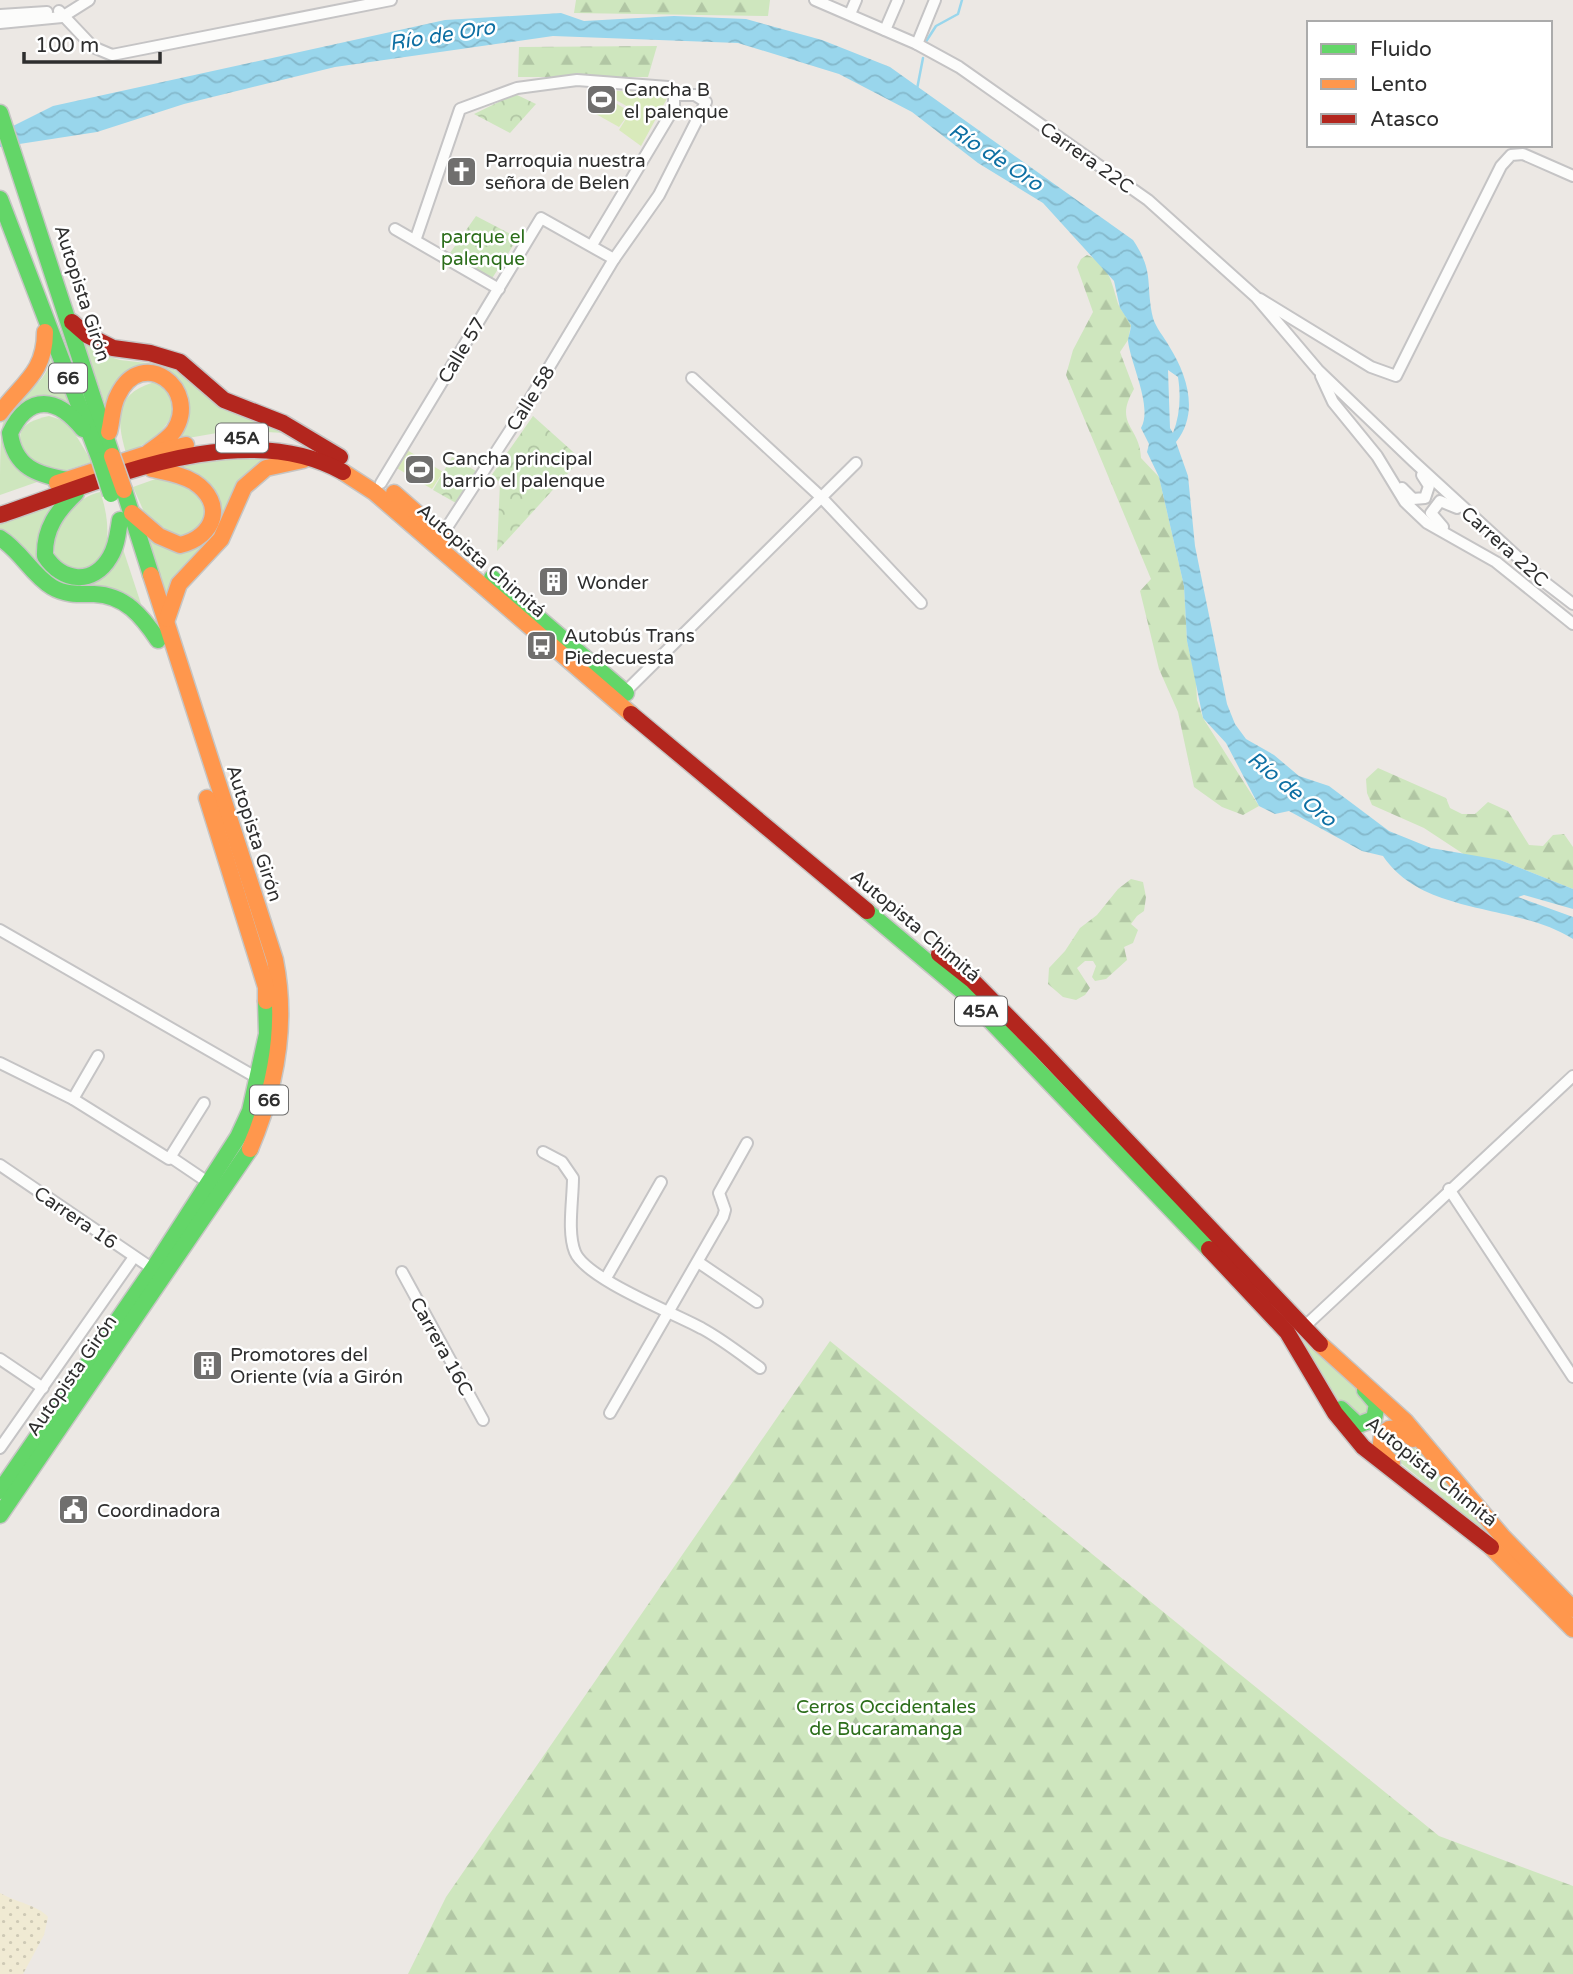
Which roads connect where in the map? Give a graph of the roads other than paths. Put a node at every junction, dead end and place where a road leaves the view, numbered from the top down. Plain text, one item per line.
1 (89, 0) edge
2 (391, 0) edge
3 (815, 0) edge
4 (856, 0) edge
5 (898, 0) edge
6 (935, 0) edge
7 (64, 13) junction
8 (850, 14) junction
9 (0, 15) edge
10 (0, 23) edge
11 (885, 30) junction
12 (917, 44) junction
13 (671, 91) junction
14 (0, 113) edge
15 (1573, 176) edge
16 (2, 204) edge
17 (396, 229) dead end
18 (416, 238) junction
19 (592, 245) junction
20 (614, 259) junction
21 (499, 289) junction
22 (1256, 297) junction
23 (43, 313) junction
24 (68, 318) junction
25 (1318, 370) junction
26 (692, 378) dead end
27 (0, 413) edge
28 (340, 457) junction
29 (320, 461) junction
30 (1413, 461) junction
31 (147, 462) junction
32 (856, 463) dead end
33 (109, 466) junction
34 (1390, 477) junction
35 (381, 483) junction
36 (73, 485) junction
37 (821, 497) junction
38 (0, 502) edge
39 (0, 515) edge
40 (125, 516) junction
41 (1474, 518) junction
42 (442, 535) junction
43 (0, 538) edge
44 (1460, 541) junction
45 (921, 603) dead end
46 (1573, 604) edge
47 (166, 624) junction
48 (1573, 624) edge
49 (158, 640) junction
50 (625, 692) junction
51 (0, 930) edge
52 (98, 1056) dead end
53 (0, 1063) edge
54 (1573, 1076) edge
55 (259, 1079) junction
56 (72, 1100) junction
57 (204, 1103) dead end
58 (747, 1143) dead end
59 (543, 1152) dead end
60 (172, 1158) junction
61 (0, 1166) edge
62 (661, 1182) dead end
63 (209, 1183) junction
64 (1449, 1189) junction
65 (134, 1257) junction
66 (698, 1262) junction
67 (153, 1269) junction
68 (402, 1272) dead end
69 (606, 1278) junction
70 (757, 1302) dead end
71 (668, 1314) junction
72 (1303, 1328) junction
73 (0, 1359) edge
74 (1334, 1359) junction
75 (760, 1368) dead end
76 (1573, 1377) edge
77 (1314, 1380) junction
78 (43, 1388) junction
79 (610, 1413) dead end
80 (483, 1420) dead end
81 (0, 1448) edge
82 (1444, 1468) junction
83 (0, 1491) edge
84 (1437, 1504) junction
85 (0, 1515) edge
86 (1570, 1599) edge
87 (1573, 1629) edge

1 - 7 street
2 - 7 street
3 - 8 street, Carrera 22C
4 - 8 street
5 - 11 street
6 - 12 street
7 - 9 street
7 - 10 street
8 - 11 street, Carrera 22C
11 - 12 street, Carrera 22C
12 - 22 street, Carrera 22C
13 - 18 street
13 - 19 street
13 - 20 street, Calle 58
14 - 24 highway, Autopista Girón / 66
15 - 22 street
16 - 23 highway, Autopista Girón / 66
17 - 18 street
18 - 21 street
19 - 20 street
19 - 21 street, Calle 57
20 - 42 street, Calle 58
21 - 35 street, Calle 57
22 - 25 street, Carrera 22C
23 - 27 highway
23 - 33 highway, Autopista Girón / 66
24 - 28 highway
24 - 33 highway, Autopista Girón / 66
25 - 30 street, Carrera 22C
25 - 34 street, Carrera 22C
26 - 37 street
28 - 31 highway, Autopista Chimitá / 45A
28 - 35 highway, Autopista Chimitá / 45A
29 - 31 highway, Autopista Chimitá / 45A
29 - 47 highway
29 - 77 highway, Autopista Chimitá / 45A
30 - 34 street
30 - 41 street, Carrera 22C
31 - 33 highway, Autopista Chimitá / 45A
31 - 33 highway
31 - 40 highway
32 - 37 street
33 - 36 highway, 45A
33 - 36 highway
33 - 40 highway, Autopista Girón / 66
34 - 44 street, Carrera 22C
35 - 42 highway, Autopista Chimitá / 45A
36 - 38 highway, 45A
36 - 39 highway, 45A
36 - 40 highway
37 - 45 street
37 - 50 street
40 - 47 highway, Autopista Girón / 66
40 - 49 highway, Autopista Girón / 66
41 - 44 street
41 - 46 street, Carrera 22C
42 - 50 highway, Autopista Chimitá / 45A
43 - 49 highway
44 - 48 street, Carrera 22C
47 - 85 highway, Autopista Girón / 66
49 - 55 highway, Autopista Girón / 66
50 - 72 highway, Autopista Chimitá / 45A
51 - 55 street
52 - 56 street
53 - 56 street
54 - 64 street
55 - 63 highway, Autopista Girón / 66
56 - 60 street
57 - 60 street
58 - 66 street
59 - 69 street
60 - 63 street
61 - 65 street, Carrera 16
62 - 69 street
63 - 67 highway, Autopista Girón / 66
64 - 72 street
64 - 76 street
65 - 67 street, Carrera 16
65 - 78 street
66 - 70 street
66 - 71 street
67 - 83 highway, Autopista Girón / 66
68 - 80 street, Carrera 16C
69 - 71 street
71 - 75 street
71 - 79 street
72 - 74 highway, Autopista Chimitá / 45A
73 - 78 street
74 - 77 highway
74 - 82 highway, Autopista Chimitá / 45A
77 - 84 highway, Autopista Chimitá / 45A
78 - 81 street
82 - 84 highway
82 - 86 highway, Autopista Chimitá / 45A
84 - 87 highway, Autopista Chimitá / 45A

